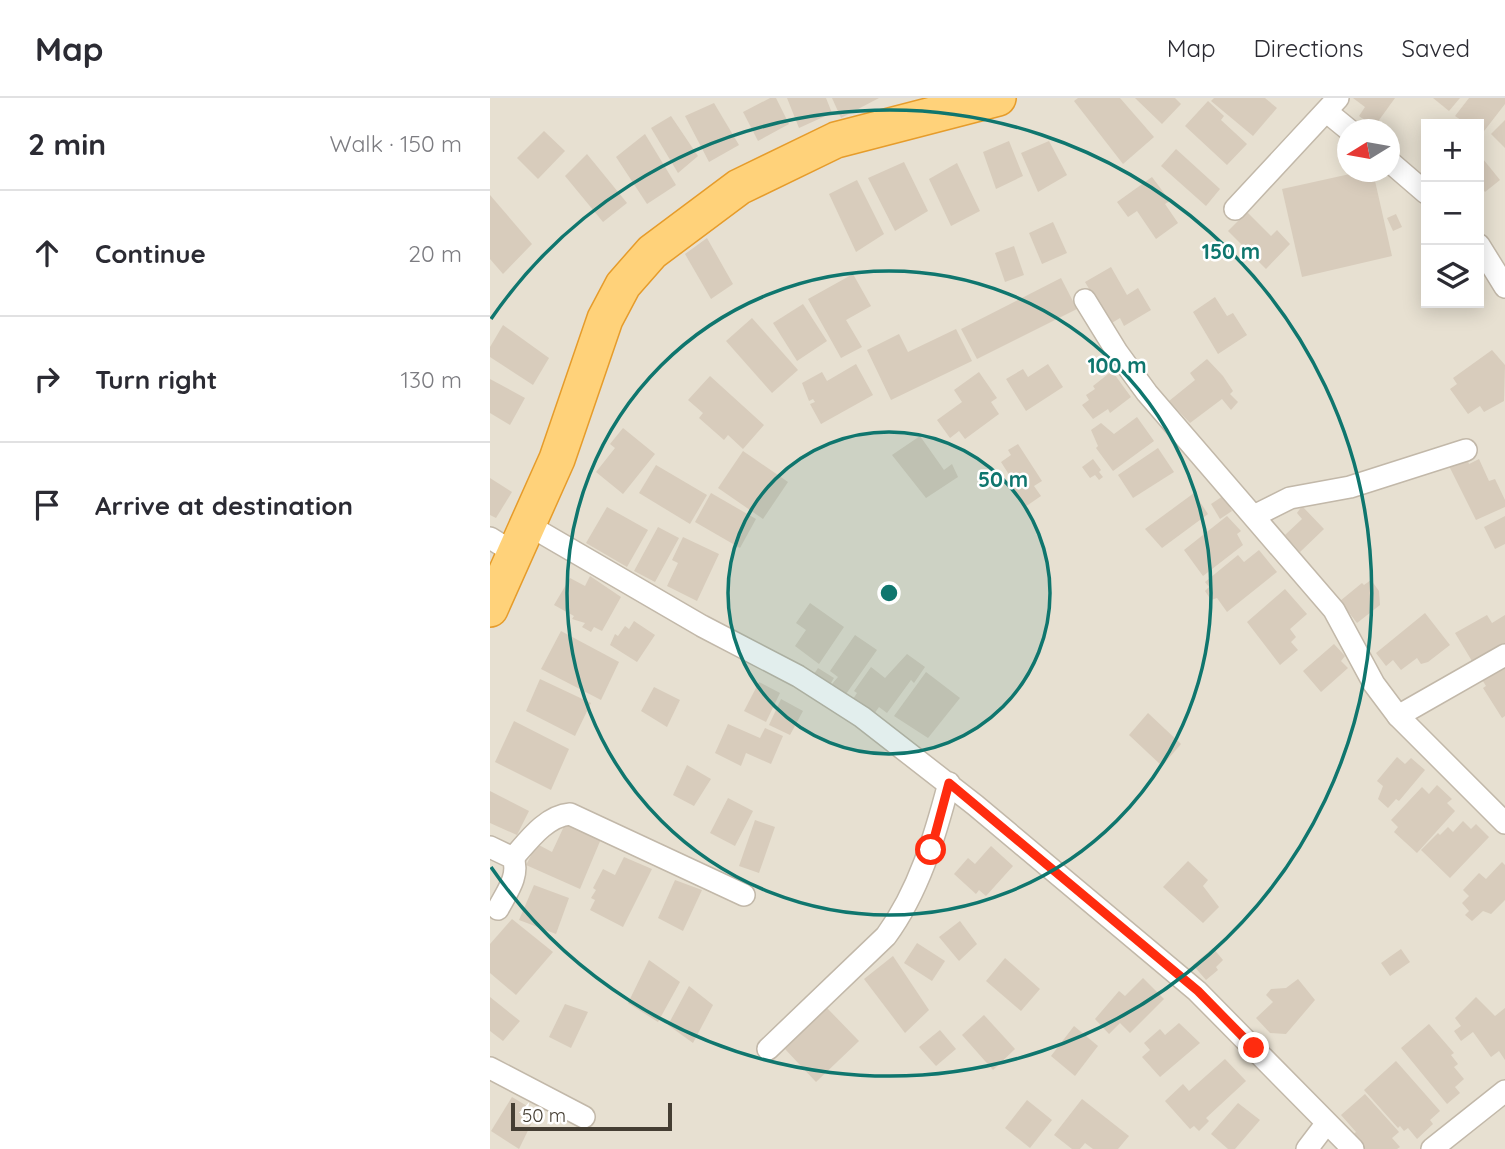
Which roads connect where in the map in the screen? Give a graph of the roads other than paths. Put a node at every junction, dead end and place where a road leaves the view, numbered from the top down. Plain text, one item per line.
1 (998, 98) edge
2 (1333, 105) edge
3 (1400, 171) edge
4 (1421, 189) edge
5 (1235, 209) dead end
6 (1484, 253) edge
7 (1505, 286) edge
8 (1085, 300) dead end
9 (1465, 450) dead end
10 (1254, 516) junction
11 (512, 539) edge
12 (490, 609) edge
13 (1505, 655) edge
14 (1398, 716) junction
15 (949, 783) junction
16 (1505, 823) edge
17 (490, 847) edge
18 (513, 858) junction
19 (744, 895) dead end
20 (498, 909) dead end
21 (768, 1049) dead end
22 (490, 1068) edge
23 (1505, 1091) edge
24 (584, 1117) dead end
25 (1326, 1124) junction
26 (1307, 1149) edge
27 (1353, 1149) edge
28 (1432, 1149) edge

1 - 11 highway
2 - 5 street
3 - 4 street
6 - 7 street
8 - 10 street
9 - 10 street
10 - 14 street
11 - 12 highway
11 - 15 street
13 - 14 street
14 - 16 street
15 - 21 street
15 - 25 street
17 - 18 street
18 - 19 street
18 - 20 street
22 - 24 street
23 - 28 street
25 - 26 street
25 - 27 street

